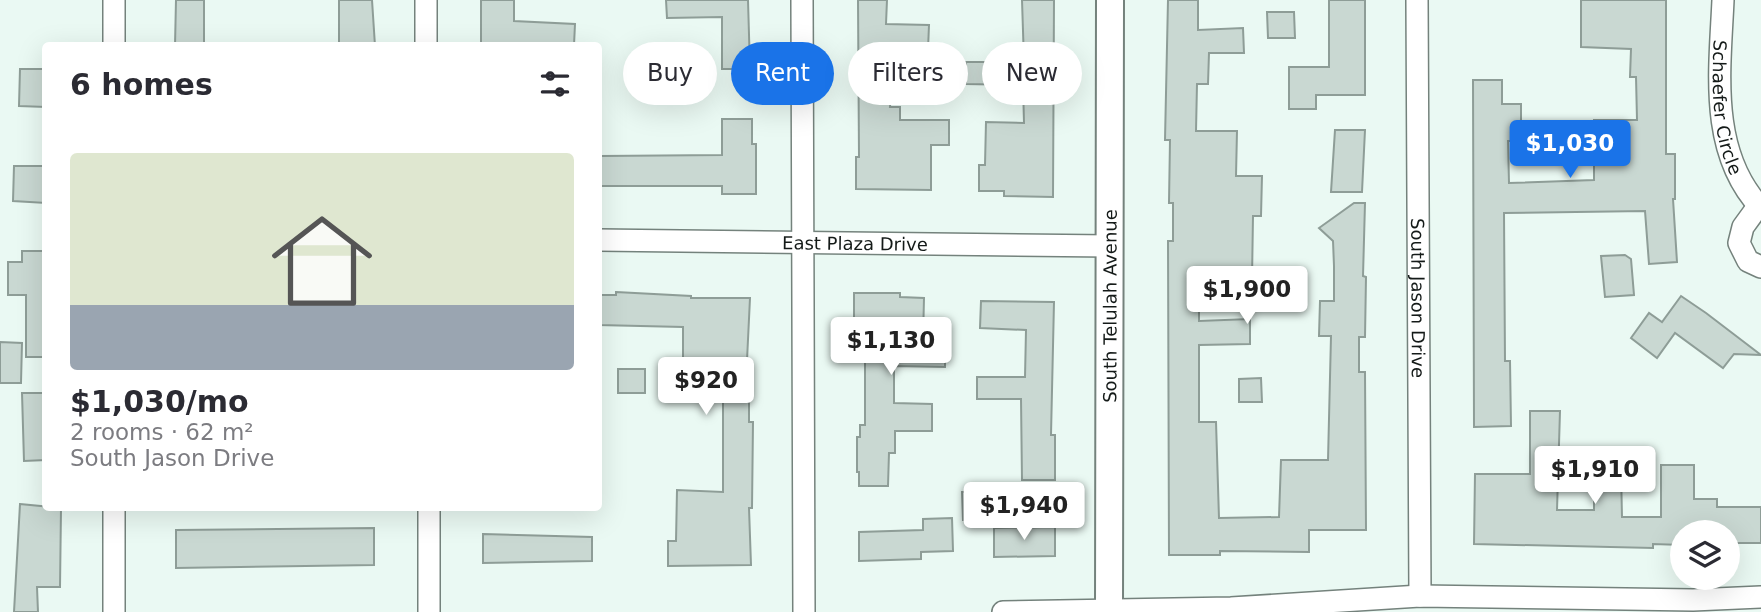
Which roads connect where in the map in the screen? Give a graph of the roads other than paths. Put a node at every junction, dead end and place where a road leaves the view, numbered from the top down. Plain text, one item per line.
1 (114, 0) edge
2 (426, 0) edge
3 (802, 0) edge
4 (1110, 0) edge
5 (1417, 0) edge
6 (1723, 0) edge
7 (114, 42) edge
8 (426, 42) edge
9 (1760, 206) edge
10 (602, 240) edge
11 (804, 241) junction
12 (1111, 246) junction
13 (1761, 267) edge
14 (114, 511) edge
15 (429, 511) edge
16 (1420, 596) junction
17 (1761, 597) edge
18 (1109, 611) edge
19 (114, 612) edge
20 (429, 612) edge
21 (804, 612) edge
22 (1003, 612) edge

1 - 7 street
2 - 8 street
3 - 11 street
4 - 12 street, South Telulah Avenue
5 - 16 street, South Jason Drive
6 - 9 street, Schaefer Circle
9 - 13 street
10 - 11 street, East Plaza Drive
11 - 12 street, East Plaza Drive
11 - 21 street
12 - 18 street, South Telulah Avenue
14 - 19 street
15 - 20 street
16 - 17 street
16 - 18 street
18 - 22 street

